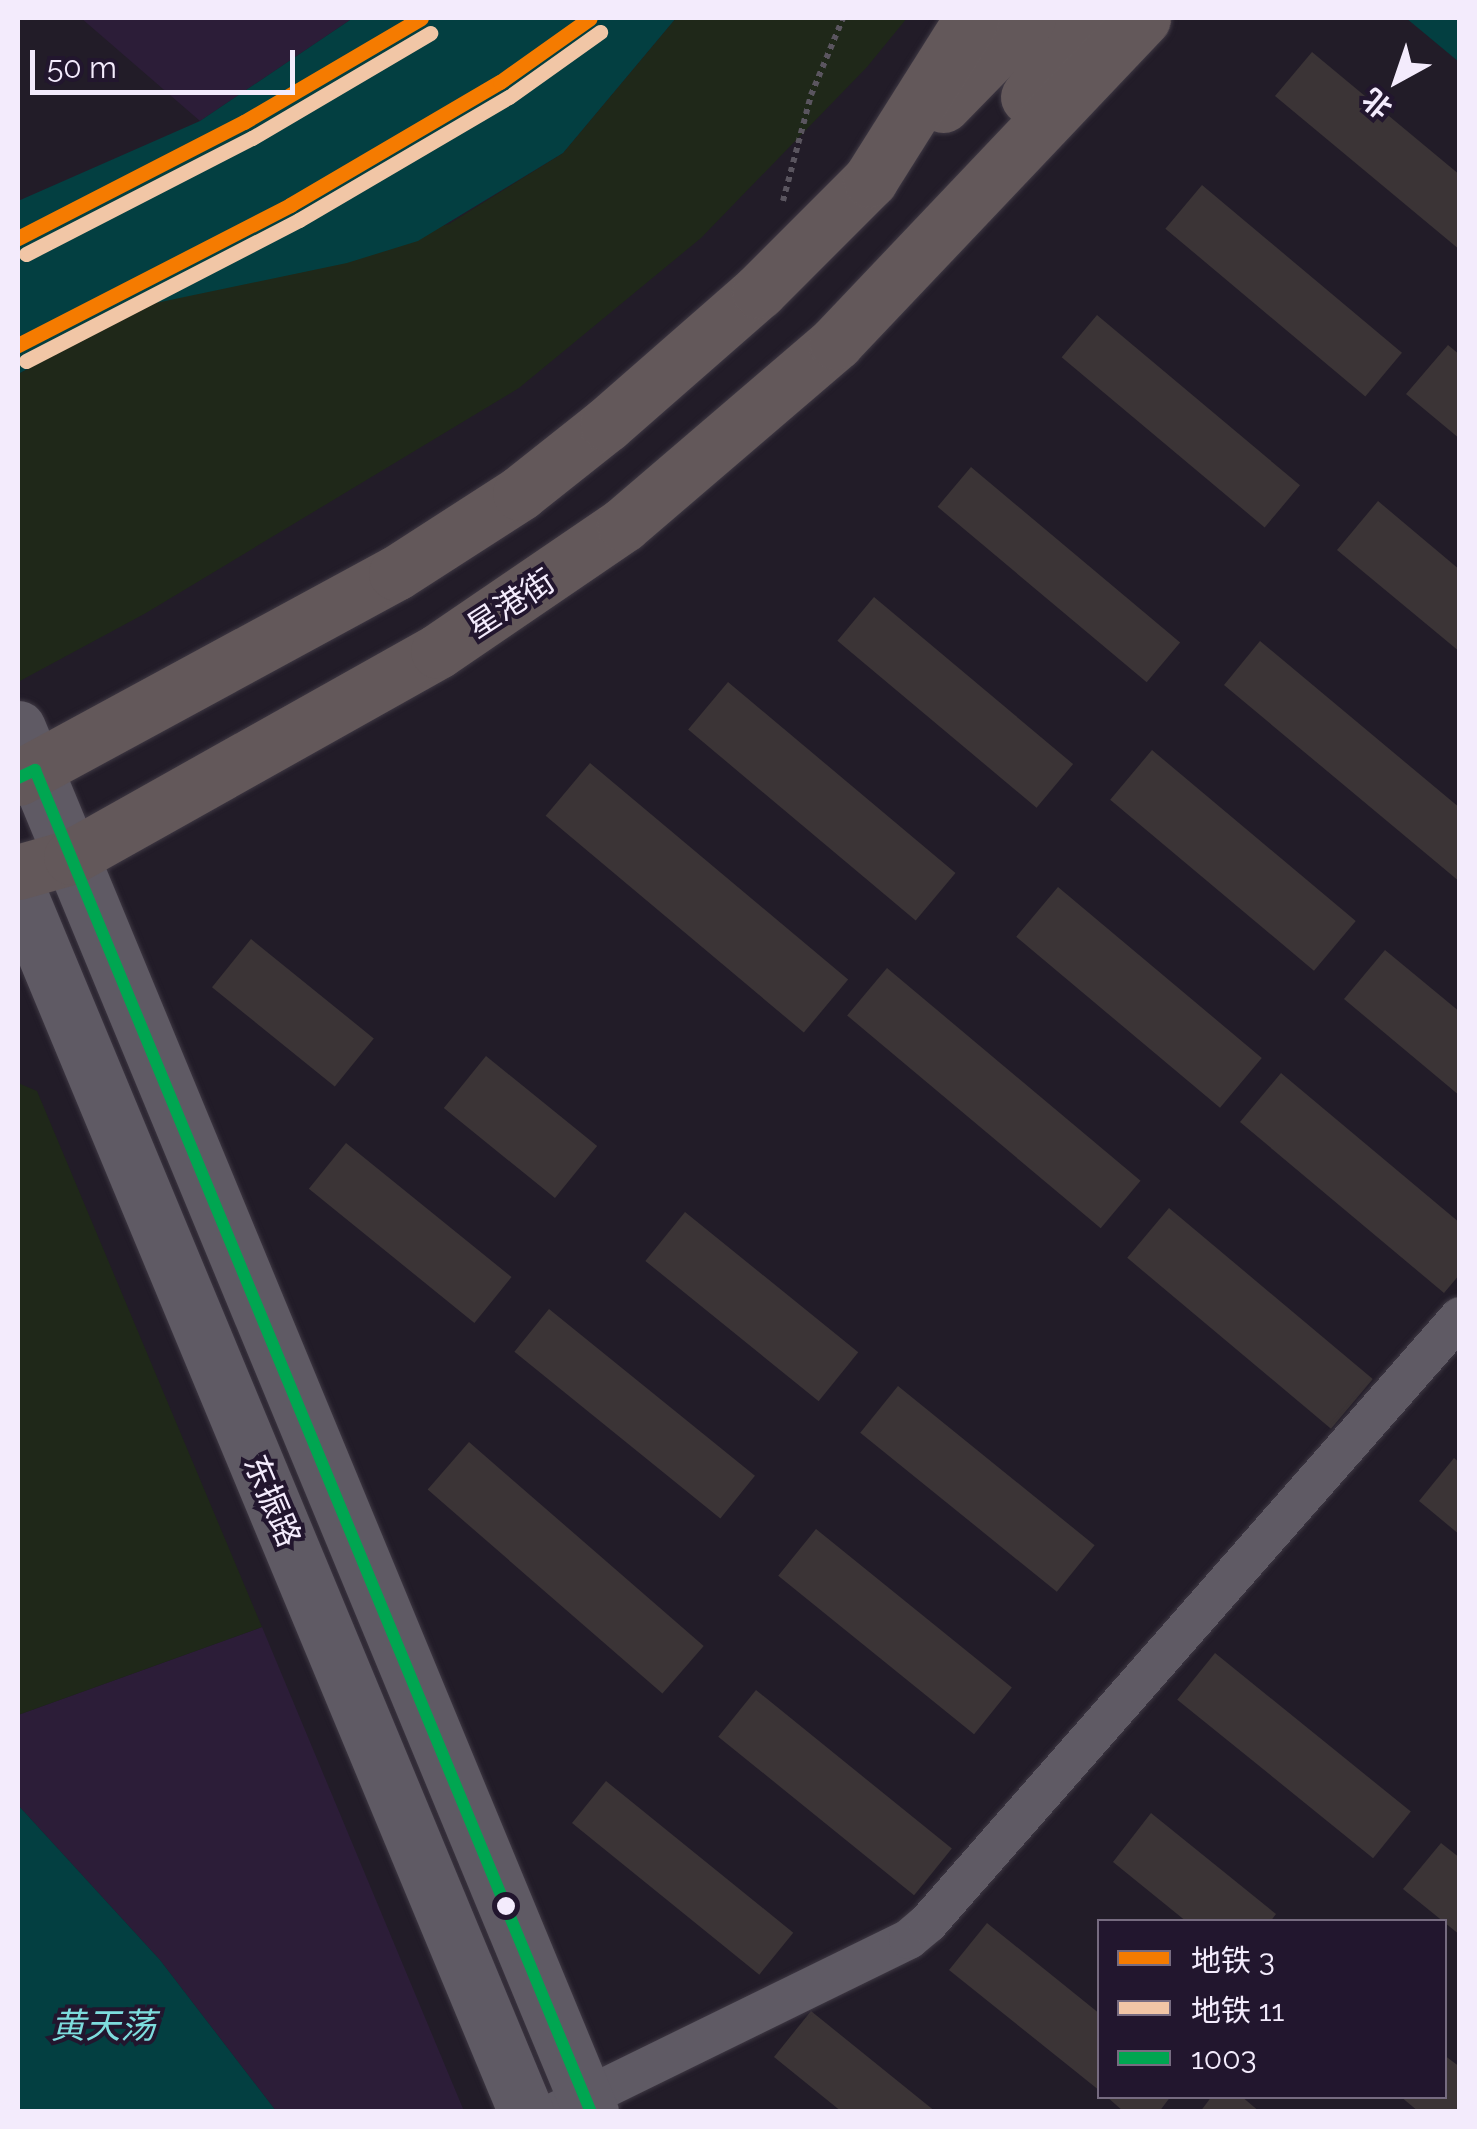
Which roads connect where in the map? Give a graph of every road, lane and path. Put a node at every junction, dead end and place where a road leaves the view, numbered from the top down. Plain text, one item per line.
1 (843, 18) edge
2 (972, 18) edge
3 (1028, 18) edge
4 (1088, 18) edge
5 (1143, 18) edge
6 (870, 180) junction
7 (778, 220) dead end
8 (937, 238) junction
9 (23, 758) edge
10 (72, 857) junction
11 (18, 872) edge
12 (18, 890) edge
13 (1460, 1317) edge
14 (578, 2107) edge
15 (526, 2112) edge

1 - 7 path
2 - 6 main road
3 - 6 main road
4 - 8 main road, 星港街
5 - 8 main road, 星港街
6 - 9 main road
8 - 10 main road, 星港街
9 - 10 main road, 东振路
10 - 11 main road, 星港街
10 - 14 main road, 东振路
12 - 15 main road, 东振路
13 - 14 street

